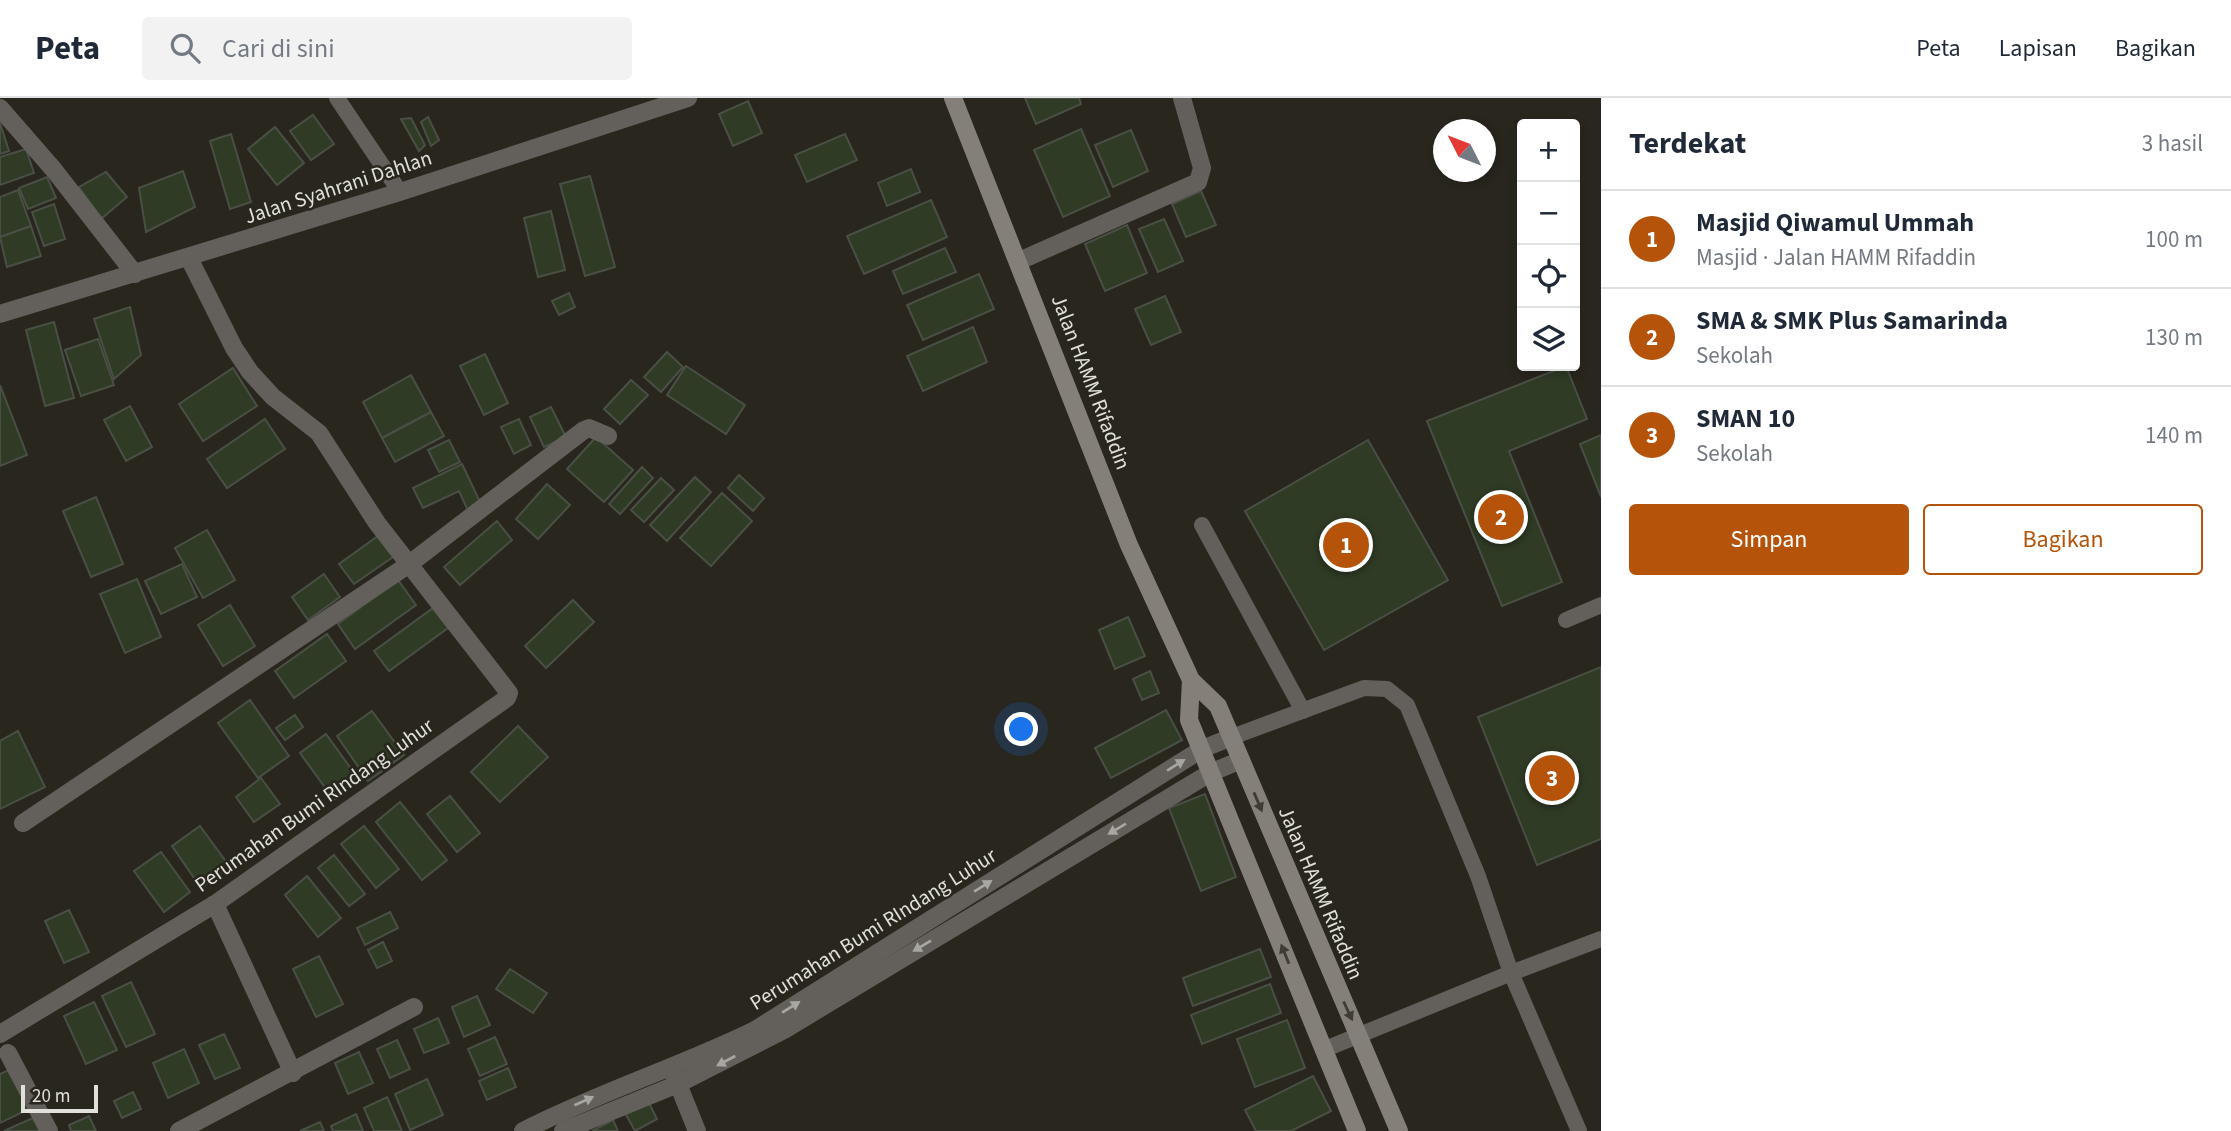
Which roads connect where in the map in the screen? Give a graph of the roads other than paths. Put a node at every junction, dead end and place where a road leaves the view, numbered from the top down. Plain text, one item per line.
1 (337, 98) edge
2 (688, 98) edge
3 (953, 98) edge
4 (1182, 98) edge
5 (0, 108) edge
6 (400, 192) junction
7 (190, 258) junction
8 (1019, 261) junction
9 (135, 274) junction
10 (0, 314) edge
11 (608, 436) dead end
12 (1202, 525) dead end
13 (408, 565) junction
14 (1601, 606) edge
15 (1566, 620) dead end
16 (1191, 680) junction
17 (1303, 710) junction
18 (1232, 737) junction
19 (1202, 749) junction
20 (1241, 760) junction
21 (1210, 773) junction
22 (23, 822) dead end
23 (215, 904) junction
24 (1601, 939) edge
25 (1511, 973) junction
26 (414, 1007) dead end
27 (0, 1035) edge
28 (1359, 1036) junction
29 (1323, 1049) junction
30 (4, 1055) edge
31 (293, 1073) junction
32 (674, 1076) junction
33 (198, 1127) edge
34 (49, 1131) edge
35 (179, 1131) edge
36 (523, 1131) edge
37 (563, 1131) edge
38 (697, 1131) edge
39 (1357, 1131) edge
40 (1399, 1131) edge
41 (1579, 1131) edge

1 - 6 lane
2 - 6 street, Jalan Syahrani Dahlan
3 - 8 main road, Jalan HAMM Rifaddin
4 - 8 street
5 - 9 street
6 - 7 street, Jalan Syahrani Dahlan
7 - 9 street, Jalan Syahrani Dahlan
7 - 13 street
8 - 16 main road, Jalan HAMM Rifaddin
9 - 10 street, Jalan Syahrani Dahlan
11 - 13 street
12 - 17 lane
13 - 22 street
13 - 23 street, Perumahan Bumi RIndang Luhur
14 - 15 lane
16 - 18 main road, Jalan HAMM Rifaddin
16 - 19 main road, Jalan HAMM Rifaddin
17 - 18 lane
17 - 25 lane
18 - 19 street, Perumahan Bumi RIndang Luhur
18 - 20 main road, Jalan HAMM Rifaddin
19 - 21 main road, Jalan HAMM Rifaddin
32 -> 19 street, Perumahan Bumi RIndang Luhur
20 - 21 street
20 -> 28 main road, Jalan HAMM Rifaddin
29 -> 21 main road, Jalan HAMM Rifaddin
21 -> 32 street
23 - 27 street, Perumahan Bumi RIndang Luhur
23 - 31 street
24 - 25 lane
25 - 28 lane
25 - 41 lane
26 - 31 street
27 - 30 street, Perumahan Bumi RIndang Luhur
28 - 29 lane
28 - 40 main road, Jalan HAMM Rifaddin
29 - 39 main road, Jalan HAMM Rifaddin
30 - 34 street, Perumahan Bumi RIndang Luhur
31 - 33 street
36 -> 32 street, Perumahan Bumi RIndang Luhur
32 - 37 street
32 - 38 street
33 - 35 street

